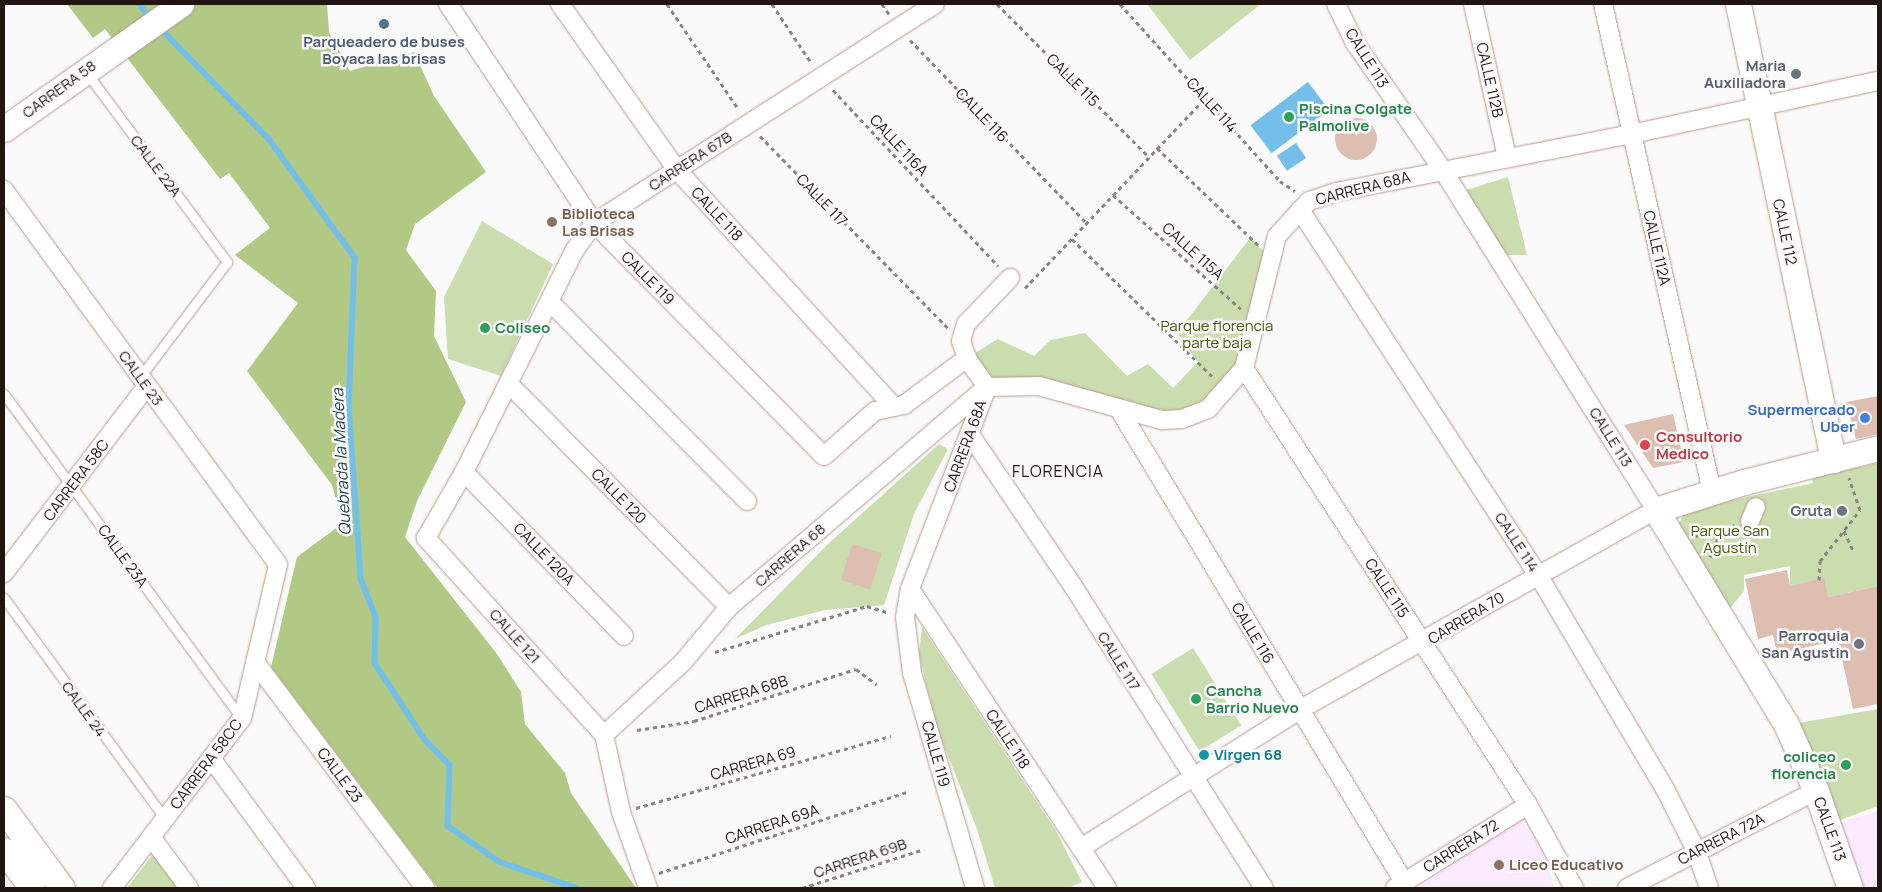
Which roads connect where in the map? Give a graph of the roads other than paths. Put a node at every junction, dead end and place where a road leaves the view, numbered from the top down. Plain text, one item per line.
1 (181, 4) edge
2 (448, 4) edge
3 (560, 4) edge
4 (935, 4) edge
5 (1336, 4) edge
6 (1473, 4) edge
7 (1603, 4) edge
8 (1738, 4) edge
9 (84, 70) junction
10 (1878, 81) edge
11 (1759, 105) junction
12 (5, 126) edge
13 (1632, 134) junction
14 (1507, 157) junction
15 (677, 170) junction
16 (1442, 170) junction
17 (4, 190) edge
18 (1304, 205) junction
19 (594, 223) junction
20 (227, 262) joint
21 (1010, 278) road end
22 (550, 302) junction
23 (967, 358) junction
24 (1244, 368) junction
25 (143, 381) junction
26 (509, 384) junction
27 (987, 386) junction
28 (4, 394) edge
29 (894, 407) junction
30 (1119, 409) junction
31 (971, 436) junction
32 (1878, 448) edge
33 (1833, 460) junction
34 (464, 472) junction
35 (71, 486) junction
36 (1712, 491) junction
37 (747, 501) dead end
38 (1656, 510) junction
39 (426, 538) joint
40 (278, 565) joint
41 (4, 573) edge
42 (1538, 575) junction
43 (910, 589) junction
44 (4, 598) edge
45 (730, 607) junction
46 (905, 617) joint
47 (624, 636) dead end
48 (1423, 643) junction
49 (255, 662) junction
50 (1299, 710) junction
51 (242, 718) junction
52 (604, 735) junction
53 (211, 758) junction
54 (1191, 777) junction
55 (1816, 791) junction
56 (1528, 805) junction
57 (4, 809) edge
58 (164, 819) junction
59 (151, 837) junction
60 (1081, 848) junction
61 (4, 850) edge
62 (1696, 850) junction
63 (646, 883) edge
64 (1399, 885) edge
65 (32, 888) edge
66 (62, 888) edge
67 (112, 888) edge
68 (189, 888) edge
69 (306, 888) edge
70 (425, 888) edge
71 (975, 888) edge
72 (1107, 888) edge
73 (1264, 888) edge
74 (1574, 888) edge
75 (1626, 888) edge
76 (1709, 888) edge
77 (1850, 888) edge

1 - 9 street, CARRERA 58
2 - 19 street, CALLE 119
3 - 15 street, CALLE 118
4 - 15 street, CARRERA 67B
5 - 16 street, CALLE 113
6 - 14 street, CALLE 112B
7 - 13 street, CALLE 112A
8 - 11 street, CALLE 112
9 - 12 street, CARRERA 58
9 - 20 lane, CALLE 22A
10 - 11 street, CARRERA 68A
11 - 13 street, CARRERA 68A
11 - 33 street, CALLE 112
13 - 14 street, CARRERA 68A
13 - 36 street, CALLE 112A
14 - 16 street, CARRERA 68A
15 - 19 street, CARRERA 67B
15 - 29 street, CALLE 118
16 - 18 street, CARRERA 68A
16 - 38 street, CALLE 113
17 - 25 street, CALLE 23
18 - 24 street, CARRERA 68A
18 - 42 street, CALLE 114
19 - 22 street, CARRERA 67B
19 - 29 street, CALLE 119
20 - 25 lane, CARRERA 58C
21 - 23 street
22 - 26 street, CARRERA 67B
22 - 37 street
23 - 27 street
23 - 29 street
24 - 30 street, CARRERA 68A
24 - 48 street, CALLE 115
25 - 35 street, CARRERA 58C
25 - 40 street, CALLE 23
26 - 34 street, CARRERA 67B
26 - 45 street, CALLE 120
27 - 30 street, CARRERA 68A
27 - 31 street, CARRERA 68A
27 - 45 street, CARRERA 68
28 - 35 lane, CALLE 23A
30 - 50 street, CALLE 116
31 - 43 street, CARRERA 68A
31 - 54 street, CALLE 117
32 - 33 street, CARRERA 70
33 - 36 street, CARRERA 70
34 - 39 street, CARRERA 67B
34 - 47 street, CALLE 120A
35 - 41 street, CARRERA 58C
35 - 51 lane, CALLE 23A
36 - 38 street, CARRERA 70
38 - 42 street, CARRERA 70
38 - 55 street, CALLE 113
39 - 52 street, CALLE 121
40 - 49 street, CARRERA 58CC
42 - 48 street, CARRERA 70
42 - 62 street, CALLE 114
43 - 46 street, CARRERA 68A
43 - 60 street, CALLE 118
44 - 58 lane, CALLE 24
45 - 52 street, CARRERA 68
46 - 71 street, CALLE 119
48 - 50 street, CARRERA 70
48 - 56 street, CALLE 115
49 - 51 street, CARRERA 58CC
49 - 70 street, CALLE 23
50 - 54 street, CARRERA 70
50 - 64 street, CALLE 116
51 - 53 street, CARRERA 58CC
52 - 63 street
53 - 58 street, CARRERA 58CC
53 - 69 street
54 - 60 street, CARRERA 70
54 - 73 street, CALLE 117
55 - 62 street, CARRERA 72A
55 - 77 street, CALLE 113
56 - 64 street, CARRERA 72
56 - 74 street, CALLE 115
57 - 66 street
58 - 59 street, CARRERA 58CC
59 - 67 street, CARRERA 58CC
59 - 68 street
60 - 72 street, CALLE 118
61 - 65 street
62 - 75 street, CARRERA 72A
62 - 76 street, CALLE 114

